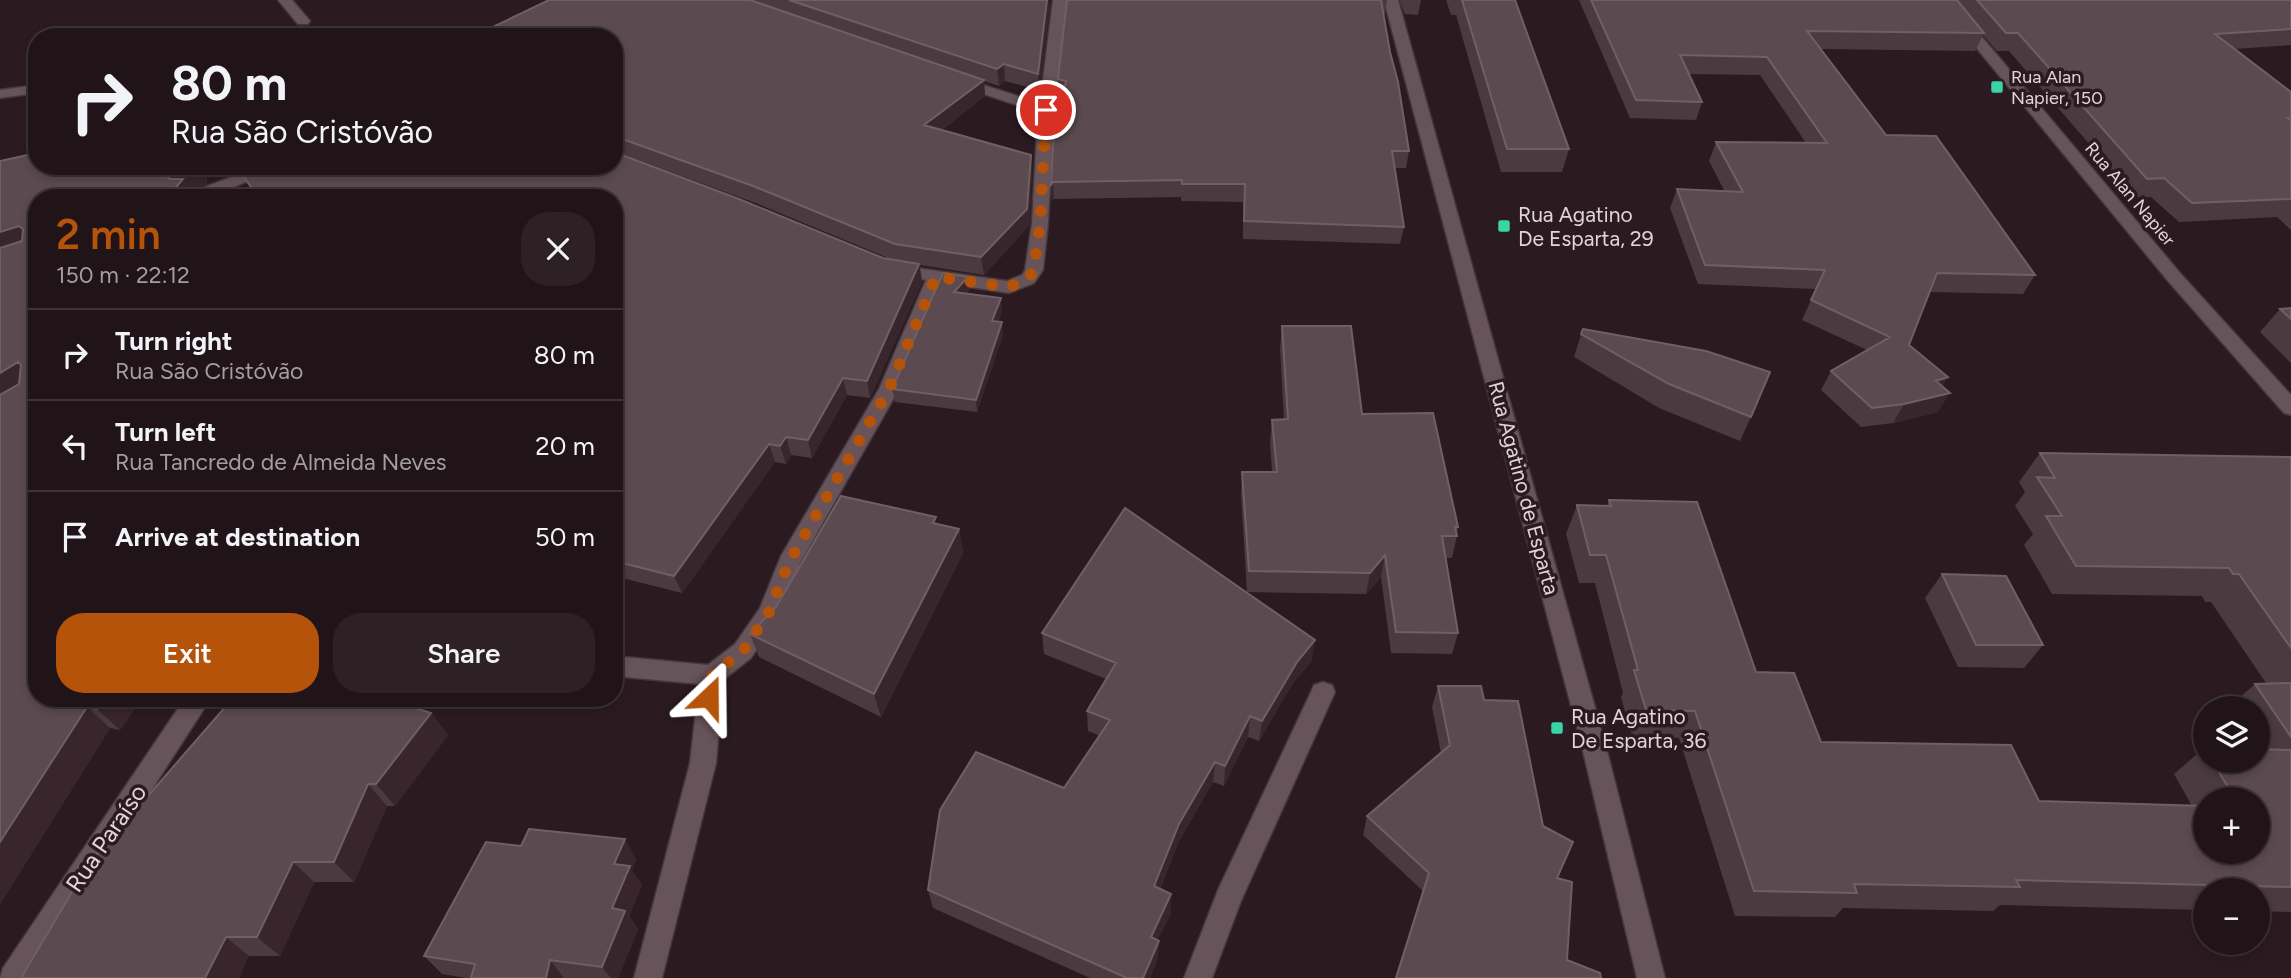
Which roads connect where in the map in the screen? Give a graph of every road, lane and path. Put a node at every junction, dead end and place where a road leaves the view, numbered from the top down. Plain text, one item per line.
1 (285, 0) edge
2 (1060, 0) edge
3 (1391, 0) edge
4 (1944, 0) edge
5 (303, 21) dead end
6 (939, 75) edge
7 (28, 90) edge
8 (0, 94) edge
9 (1046, 110) junction
10 (245, 175) edge
11 (242, 177) junction
12 (213, 189) edge
13 (236, 189) edge
14 (883, 265) edge
15 (936, 277) junction
16 (2291, 408) edge
17 (623, 667) edge
18 (712, 675) junction
19 (1323, 692) dead end
20 (193, 707) edge
21 (13, 978) edge
22 (648, 978) edge
23 (1198, 978) edge
24 (1651, 978) edge

1 - 5 street
2 - 9 street
3 - 24 street, Rua Agatino de Esparta
4 - 16 street, Rua Alan Napier
6 - 9 street
7 - 8 street
9 - 15 street
10 - 11 street
11 - 12 street
11 - 13 street
14 - 15 street
15 - 18 street
17 - 18 street
18 - 22 street
19 - 23 street
20 - 21 street, Rua Paraíso

